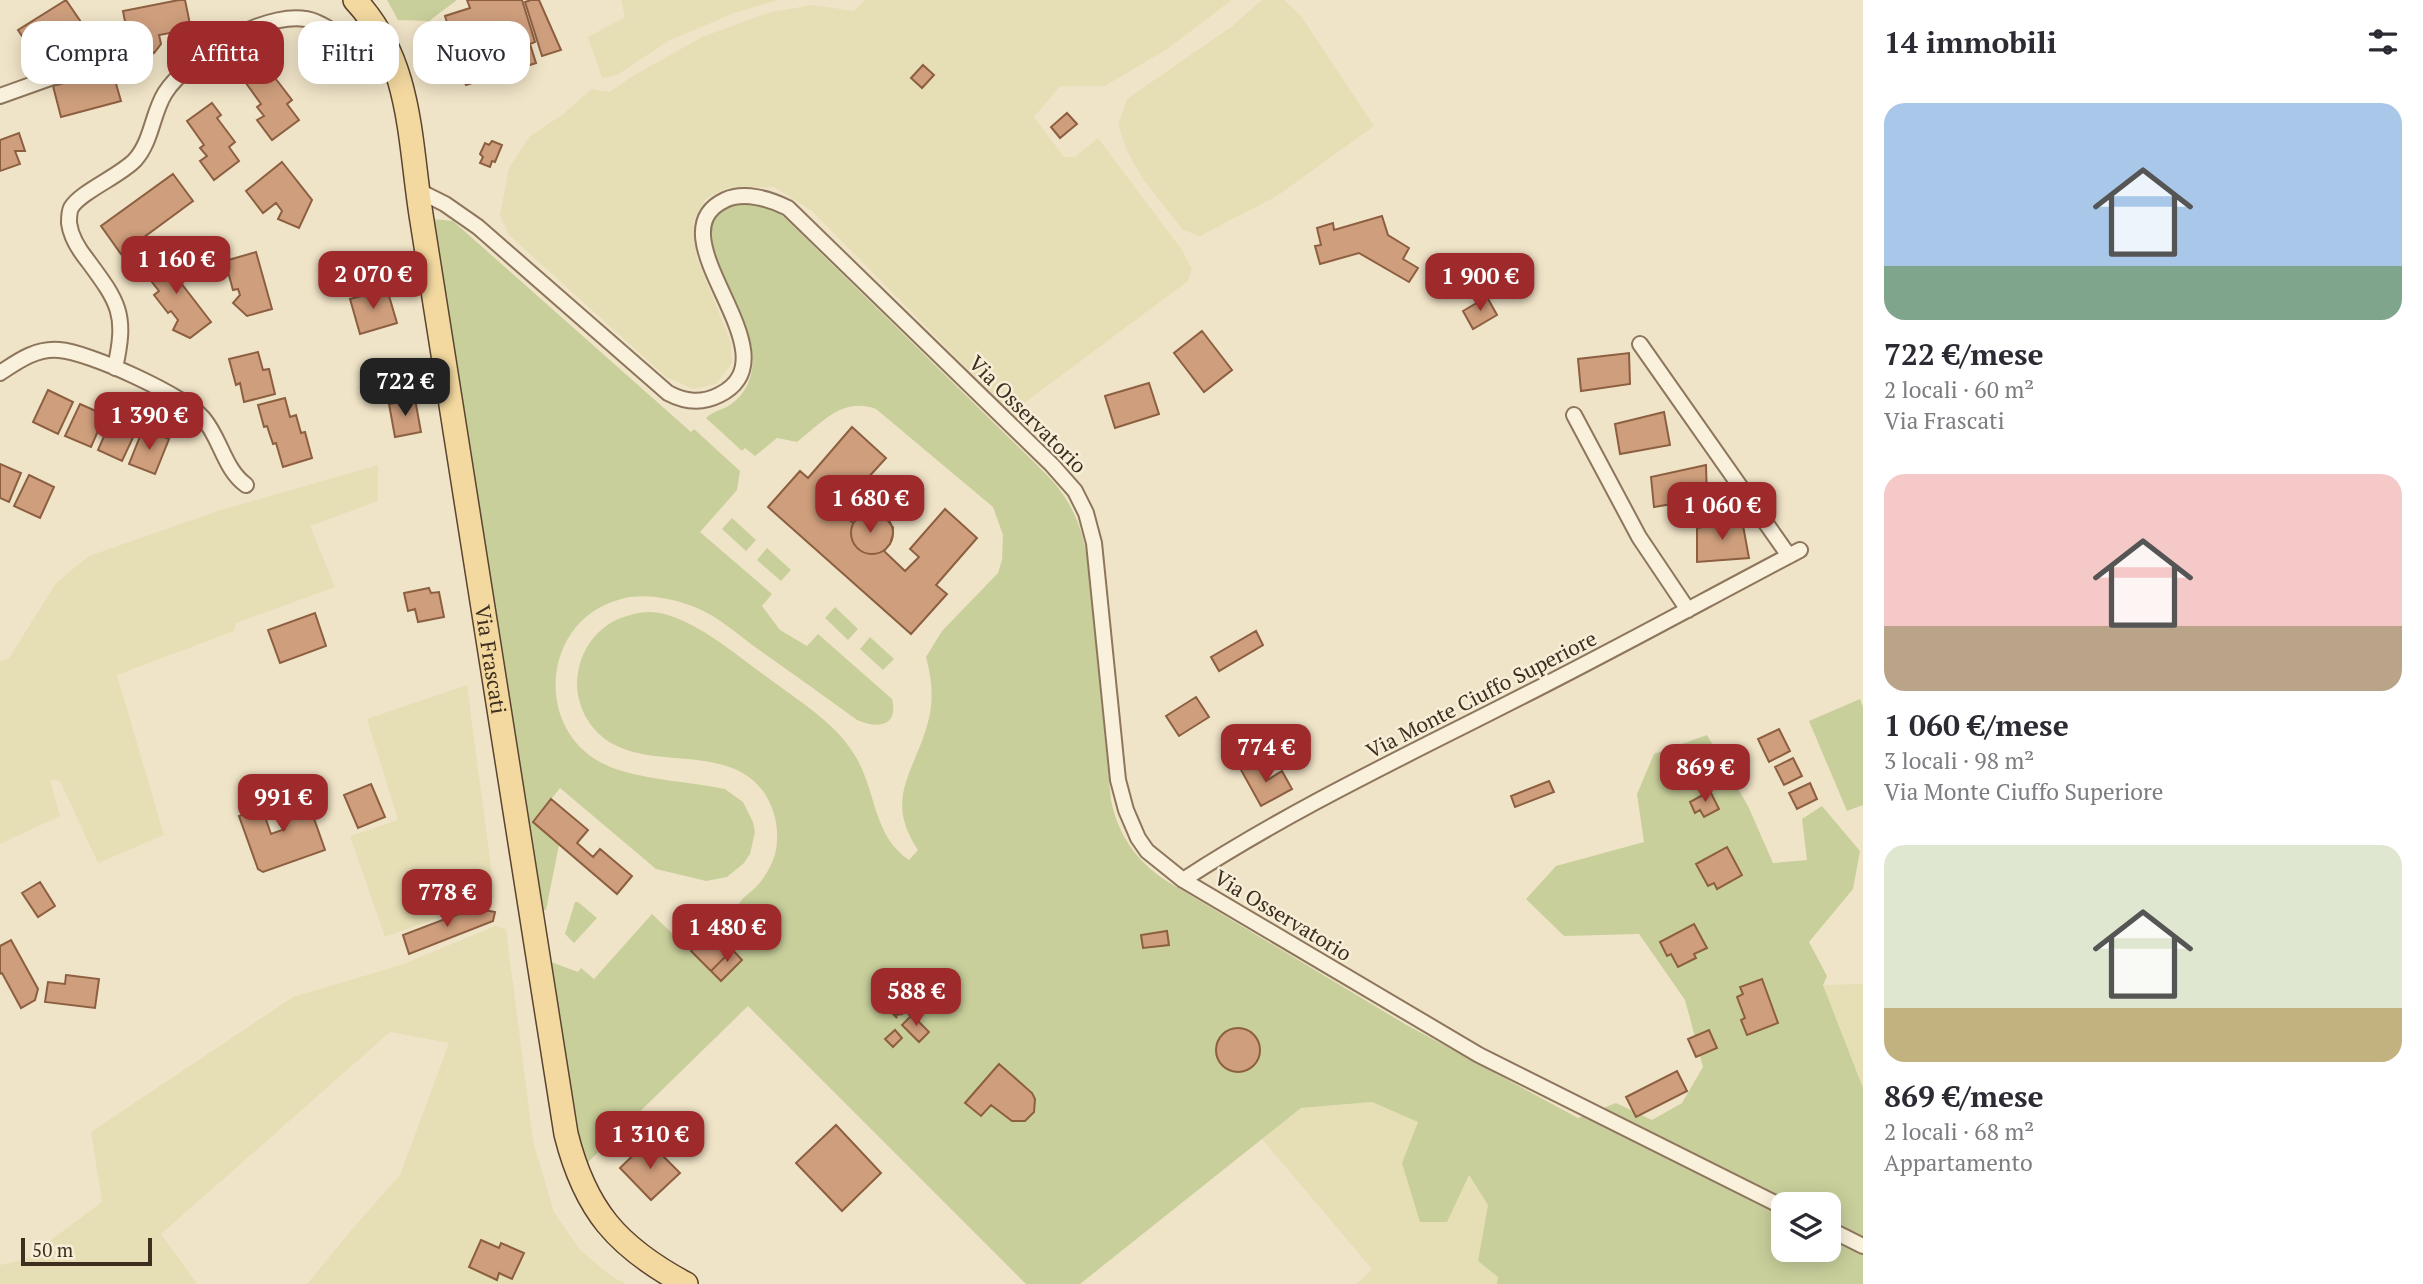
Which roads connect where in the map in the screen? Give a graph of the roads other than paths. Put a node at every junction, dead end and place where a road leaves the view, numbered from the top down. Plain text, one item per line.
1 (355, 0) edge
2 (314, 21) edge
3 (373, 21) edge
4 (399, 76) edge
5 (34, 84) edge
6 (0, 96) edge
7 (417, 190) junction
8 (1640, 344) dead end
9 (115, 368) junction
10 (0, 373) edge
11 (1574, 415) dead end
12 (246, 485) dead end
13 (1688, 610) junction
14 (1183, 880) junction
15 (1771, 1201) edge
16 (1841, 1235) edge
17 (1863, 1247) edge
18 (686, 1284) edge

1 - 3 main road, Via Frascati
2 - 9 street
4 - 7 main road, Via Frascati
5 - 6 street
7 - 14 street, Via Osservatorio
7 - 18 main road, Via Frascati
8 - 13 street, Via Monte Ciuffo Superiore
9 - 10 street
9 - 12 street
11 - 13 street
13 - 14 street, Via Monte Ciuffo Superiore
14 - 15 street, Via Osservatorio
16 - 17 street

